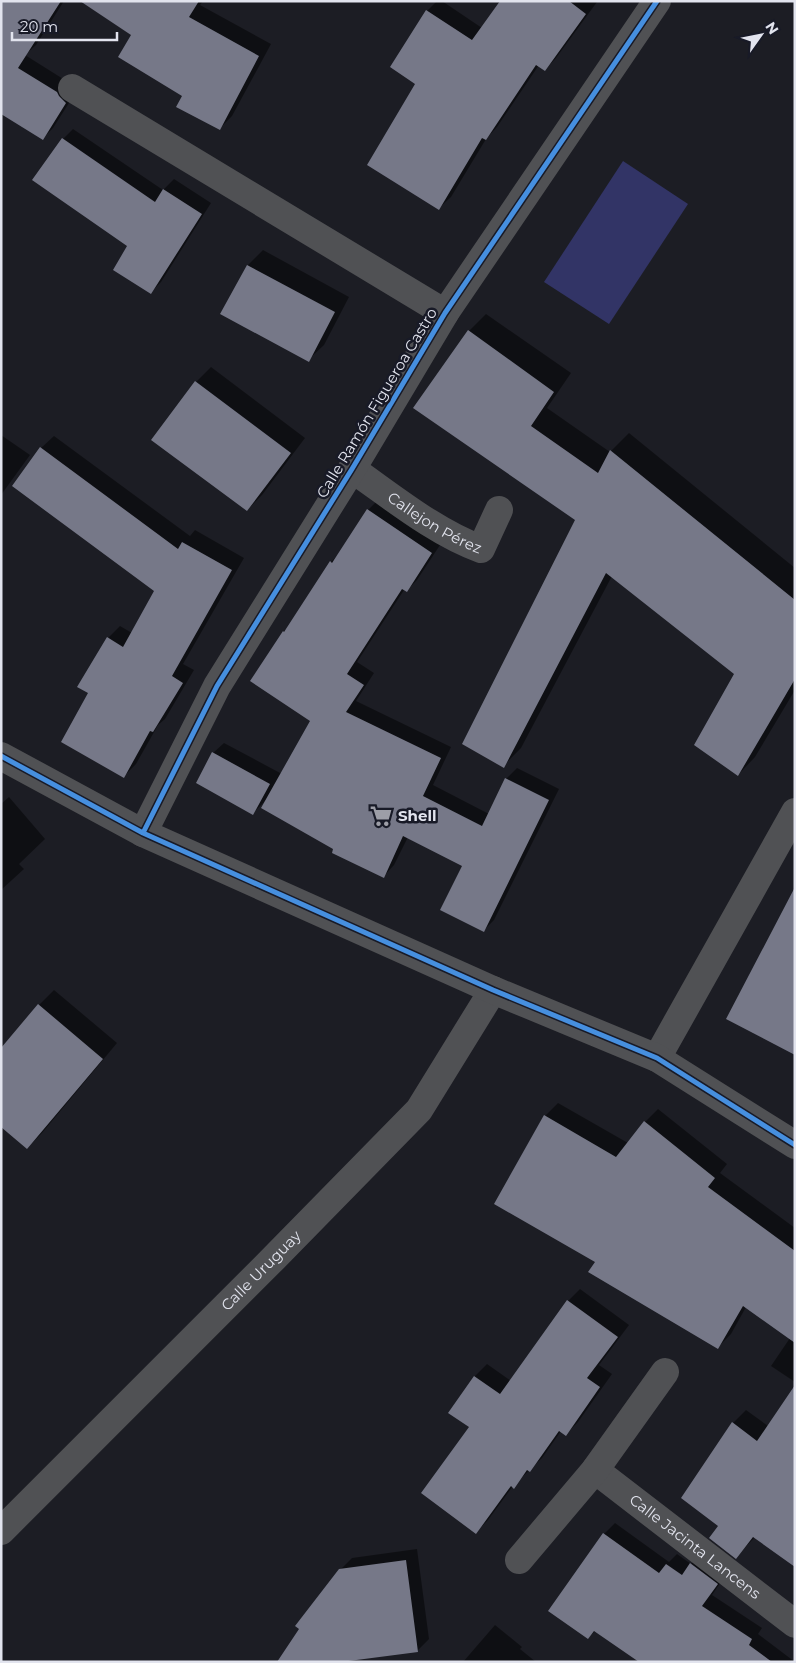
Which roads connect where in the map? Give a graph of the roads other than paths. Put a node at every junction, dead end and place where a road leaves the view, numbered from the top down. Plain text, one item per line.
1 (657, 1) edge
2 (72, 88) dead end
3 (445, 314) junction
4 (352, 469) junction
5 (499, 510) dead end
6 (1, 756) edge
7 (795, 812) edge
8 (144, 833) junction
9 (493, 990) junction
10 (657, 1058) junction
11 (795, 1146) edge
12 (665, 1372) dead end
13 (595, 1470) junction
14 (1, 1531) edge
15 (520, 1560) dead end
16 (795, 1624) edge

1 - 3 street, Calle Ramón Figueroa Castro
2 - 3 street
3 - 4 street, Calle Ramón Figueroa Castro
4 - 5 street, Callejon Pérez
4 - 8 street, Calle Ramón Figueroa Castro
6 - 8 street
7 - 10 street
8 - 9 street
9 - 10 street
9 - 14 street, Calle Uruguay
10 - 11 street
12 - 13 street
13 - 15 street
13 - 16 street, Calle Jacinta Lancens

